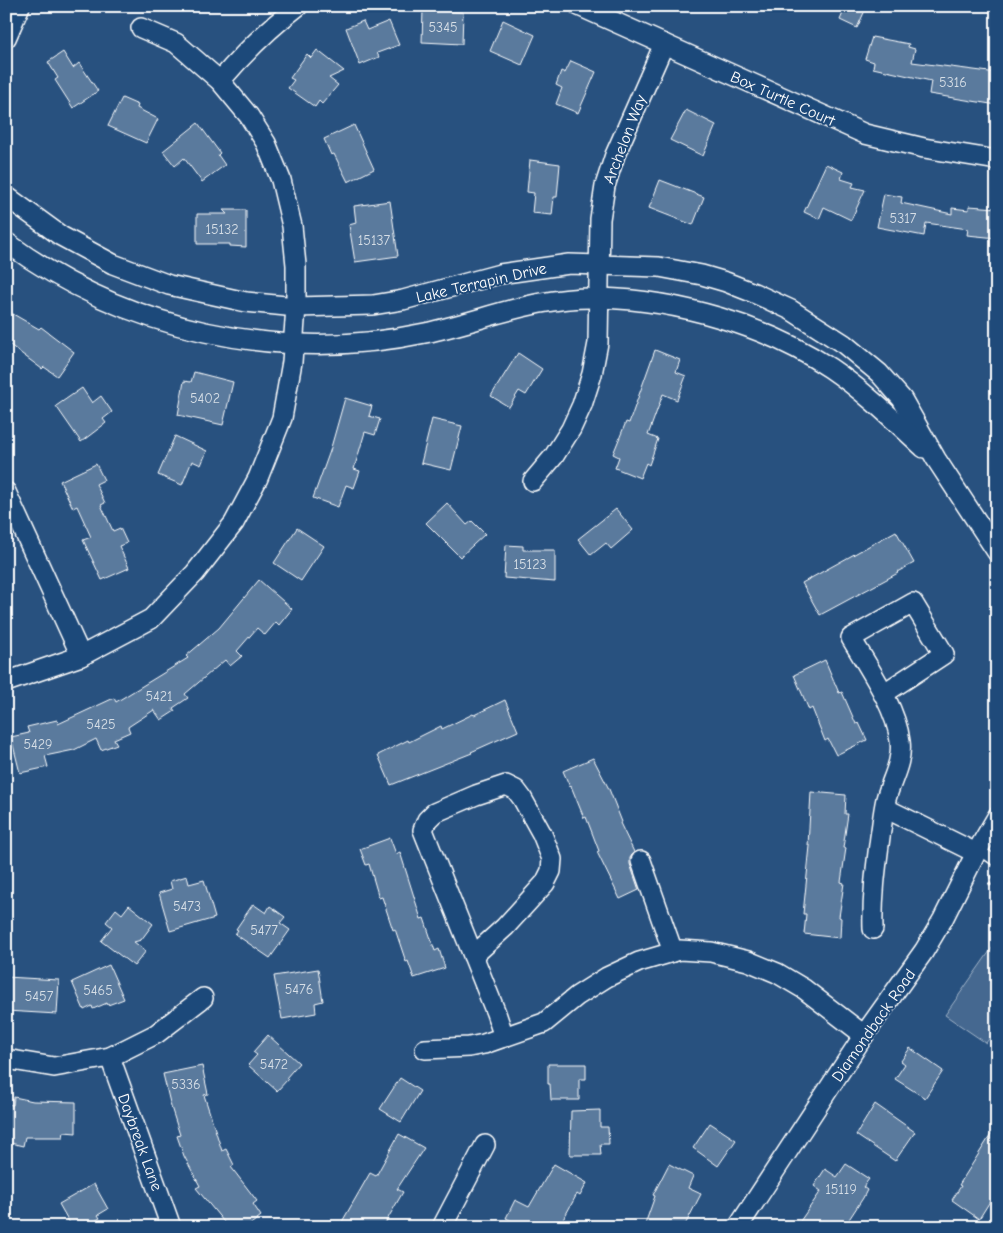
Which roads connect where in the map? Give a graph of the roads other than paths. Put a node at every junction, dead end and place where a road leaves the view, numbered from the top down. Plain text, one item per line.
1 (20, 6) edge
2 (298, 6) edge
3 (579, 6) edge
4 (141, 28) dead end
5 (6, 38) edge
6 (664, 44) junction
7 (220, 81) junction
8 (997, 160) edge
9 (6, 196) edge
10 (6, 242) edge
11 (600, 264) junction
12 (600, 298) junction
13 (296, 307) junction
14 (293, 344) junction
15 (936, 459) junction
16 (533, 481) dead end
17 (6, 492) edge
18 (997, 552) edge
19 (81, 656) junction
20 (6, 682) edge
21 (883, 694) junction
22 (885, 808) junction
23 (997, 817) edge
24 (977, 851) junction
25 (640, 860) dead end
26 (997, 862) edge
27 (873, 929) dead end
28 (673, 952) junction
29 (473, 956) junction
30 (203, 998) dead end
31 (864, 1035) junction
32 (504, 1037) junction
33 (425, 1049) dead end
34 (110, 1057) junction
35 (6, 1059) edge
36 (485, 1145) dead end
37 (171, 1227) edge
38 (442, 1227) edge
39 (738, 1227) edge

1 - 5 street
2 - 7 street
3 - 6 street, Box Turtle Court
4 - 7 street
6 - 8 street, Box Turtle Court
6 - 11 street, Archelon Way
7 - 13 street
9 - 13 street, Lake Terrapin Drive
10 - 14 street, Lake Terrapin Drive
11 - 12 street, Archelon Way
11 - 13 street, Lake Terrapin Drive
11 - 15 street, Lake Terrapin Drive
12 - 14 street, Lake Terrapin Drive
12 - 15 street, Lake Terrapin Drive
12 - 16 street, Archelon Way
13 - 14 street
14 - 19 street
15 - 18 street, Lake Terrapin Drive
17 - 19 street
19 - 20 street
21 - 21 street
21 - 22 street
22 - 24 street
22 - 27 street
23 - 24 street, Diamondback Road
24 - 26 lane
24 - 31 street, Diamondback Road
25 - 28 street
28 - 31 street
28 - 32 street
29 - 29 street
29 - 32 street
30 - 34 street
31 - 39 street, Diamondback Road
32 - 33 street
34 - 35 street
34 - 37 street, Daybreak Lane
36 - 38 street

